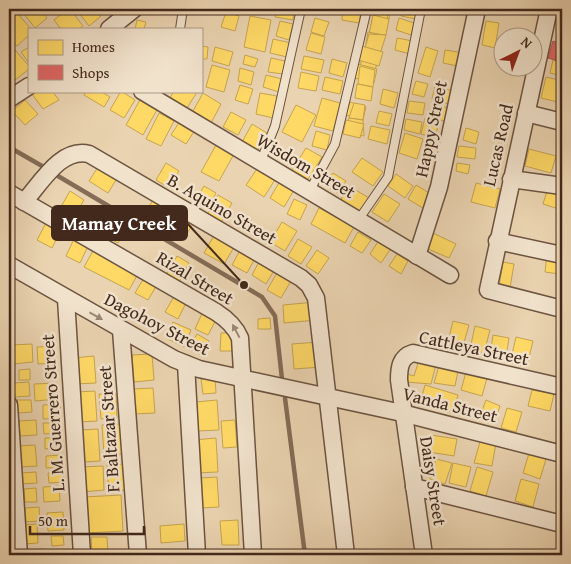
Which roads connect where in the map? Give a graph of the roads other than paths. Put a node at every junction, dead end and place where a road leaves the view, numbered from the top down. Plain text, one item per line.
1 (134, 9) edge
2 (182, 9) edge
3 (301, 9) edge
4 (367, 9) edge
5 (421, 9) edge
6 (477, 9) edge
7 (549, 9) edge
8 (109, 28) edge
9 (180, 28) edge
10 (28, 87) edge
11 (146, 92) edge
12 (163, 97) edge
13 (9, 99) edge
14 (526, 112) junction
15 (562, 122) edge
16 (260, 162) junction
17 (511, 179) junction
18 (562, 186) edge
19 (309, 192) junction
20 (9, 193) edge
21 (24, 202) junction
22 (359, 219) junction
23 (497, 241) junction
24 (562, 255) edge
25 (417, 256) junction
26 (9, 265) edge
27 (450, 275) dead end
28 (66, 299) junction
29 (562, 309) edge
30 (121, 330) junction
31 (186, 364) junction
32 (242, 379) junction
33 (562, 388) edge
34 (328, 397) junction
35 (9, 404) edge
36 (402, 412) junction
37 (562, 454) edge
38 (414, 487) junction
39 (562, 524) edge
40 (19, 555) edge
41 (82, 555) edge
42 (138, 555) edge
43 (197, 555) edge
44 (253, 555) edge
45 (346, 555) edge
46 (424, 555) edge

1 - 8 street
2 - 9 lane
3 - 16 lane
4 - 19 lane
5 - 22 lane
6 - 25 street, Happy Street
7 - 14 street, Lucas Road
10 - 13 street
11 - 12 street, Wisdom Street
12 - 16 street, Wisdom Street
14 - 15 street
14 - 17 street, Lucas Road
16 - 19 street, Wisdom Street
17 - 18 street
17 - 23 street, Lucas Road
19 - 22 street, Wisdom Street
20 - 21 street, Rizal Street
32 -> 21 street, Rizal Street
21 - 34 street, B. Aquino Street
22 - 25 street, Wisdom Street
23 - 24 street
23 - 29 street, Lucas Road
25 - 27 street, Wisdom Street
26 - 28 street, Dagohoy Street
28 -> 30 street, Dagohoy Street
28 - 41 street, L. M. Guerrero Street
30 - 31 street, Dagohoy Street
30 - 42 street, F. Baltazar Street
31 - 32 street, Dagohoy Street
31 - 43 street
32 - 34 street, Dagohoy Street
32 - 44 street, Rizal Street
33 - 36 street, Cattleya Street
34 - 36 street, Vanda Street
34 - 45 street, B. Aquino Street
35 - 40 street
36 - 37 street, Vanda Street
36 - 38 street, Daisy Street
38 - 39 street
38 - 46 street, Daisy Street

